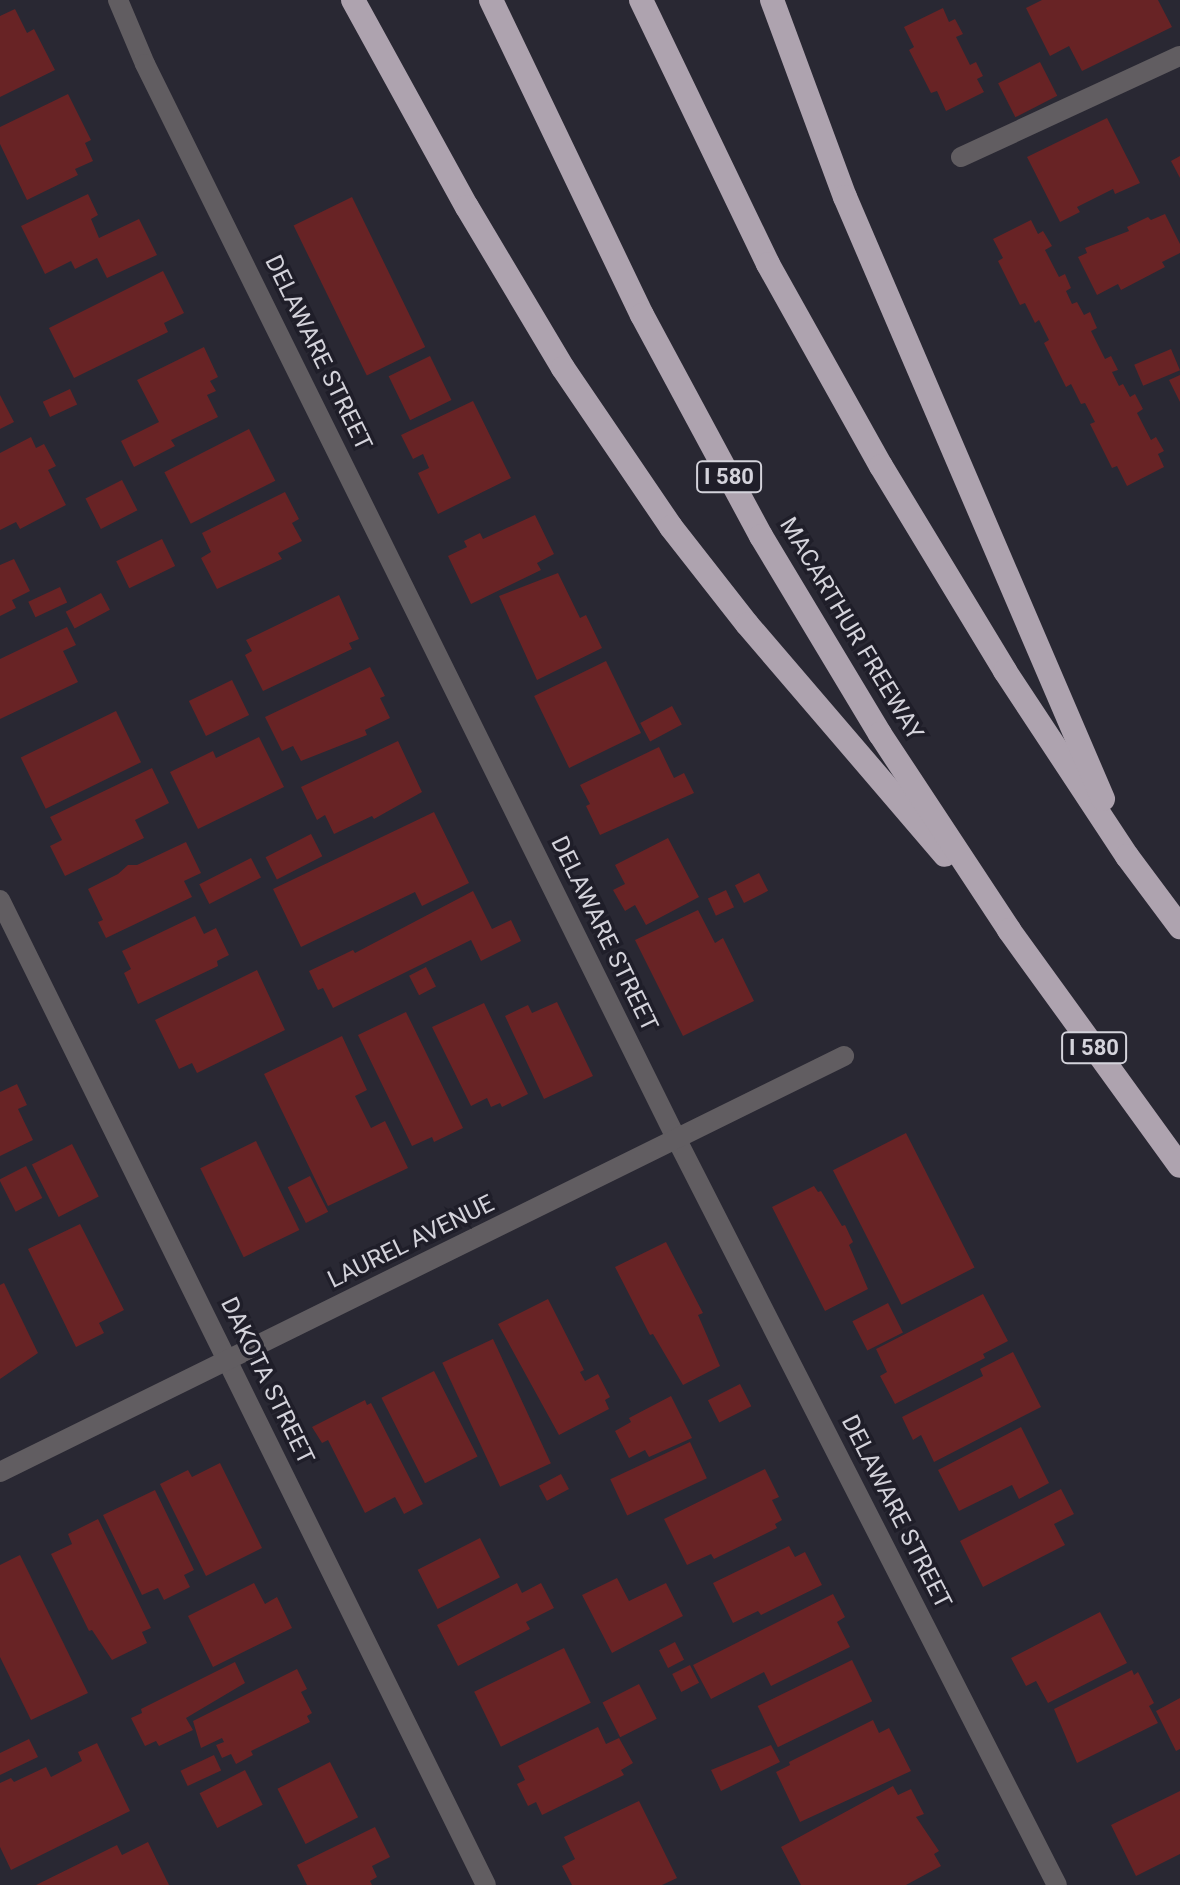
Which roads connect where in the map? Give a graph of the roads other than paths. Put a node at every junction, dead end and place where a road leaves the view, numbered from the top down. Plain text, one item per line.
1 (118, 0) edge
2 (353, 0) edge
3 (491, 0) edge
4 (641, 0) edge
5 (772, 0) edge
6 (1180, 56) edge
7 (961, 157) dead end
8 (1127, 856) junction
9 (0, 900) edge
10 (1180, 927) edge
11 (1009, 930) junction
12 (844, 1056) dead end
13 (677, 1140) junction
14 (1180, 1166) edge
15 (228, 1361) junction
16 (0, 1472) edge
17 (486, 1885) edge
18 (1057, 1885) edge

1 - 13 street, DELAWARE STREET
2 - 11 highway
3 - 11 highway, MACARTHUR FREEWAY / I 580
4 - 8 highway
5 - 8 highway
6 - 7 street
8 - 10 highway
9 - 15 street, DAKOTA STREET
11 - 14 highway, MACARTHUR FREEWAY / I 580
12 - 13 street, LAUREL AVENUE
13 - 15 street, LAUREL AVENUE
13 - 18 street, DELAWARE STREET
15 - 16 street, LAUREL AVENUE
15 - 17 street, DAKOTA STREET

